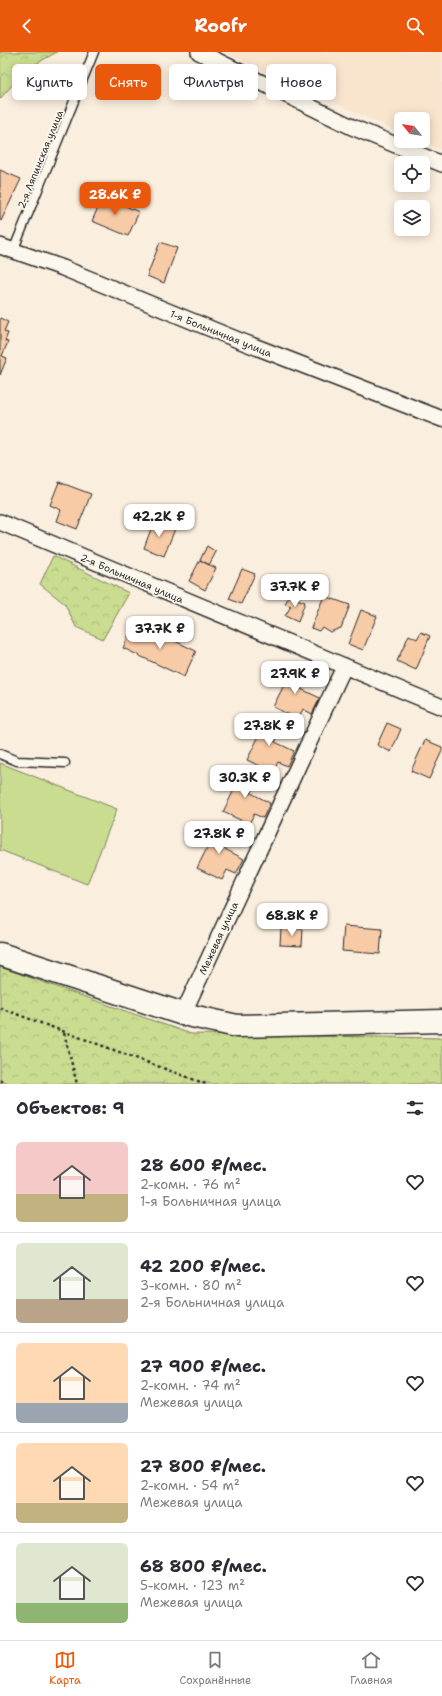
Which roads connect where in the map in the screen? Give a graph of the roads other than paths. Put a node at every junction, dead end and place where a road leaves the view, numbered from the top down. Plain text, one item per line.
1 (94, 52) edge
2 (199, 52) edge
3 (442, 164) edge
4 (7, 248) edge
5 (442, 419) edge
6 (0, 522) edge
7 (344, 667) junction
8 (442, 707) edge
9 (0, 754) edge
10 (65, 763) dead end
11 (0, 954) edge
12 (183, 1014) junction
13 (442, 1021) edge

1 - 4 lane, 2-я Ляпинская улица
2 - 3 street
4 - 5 street, 1-я Больничная улица
6 - 7 street, 2-я Больничная улица
7 - 8 street, 2-я Больничная улица
7 - 12 street, Межевая улица
9 - 10 lane
11 - 12 street
12 - 13 street

